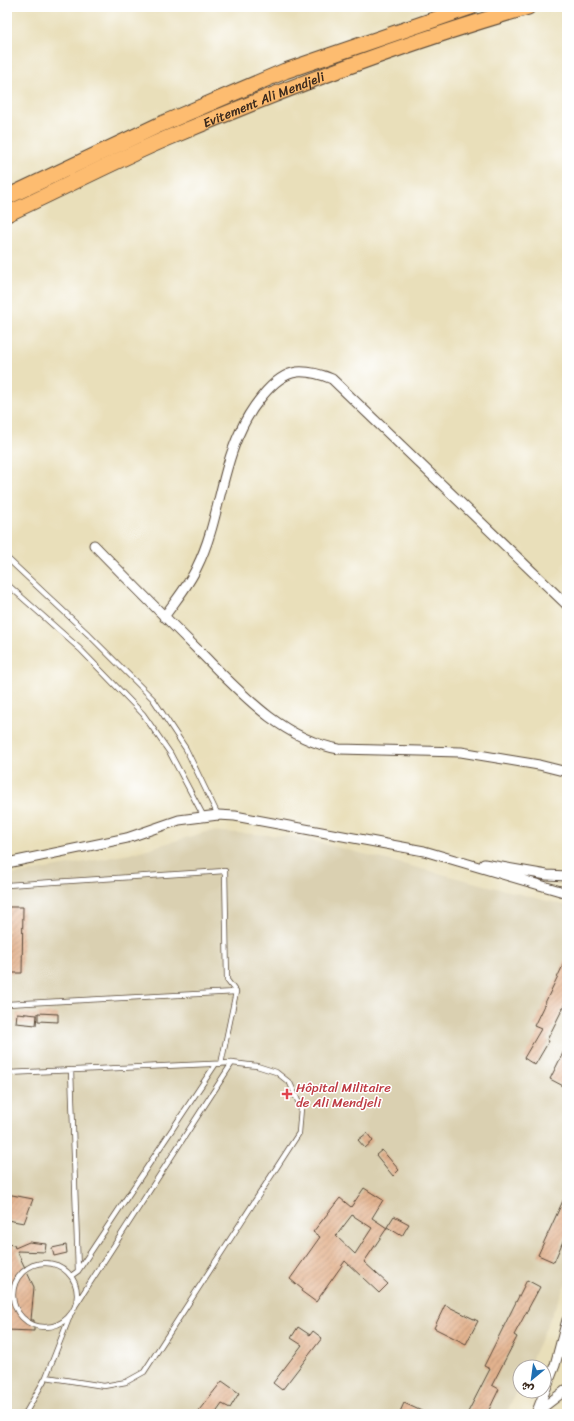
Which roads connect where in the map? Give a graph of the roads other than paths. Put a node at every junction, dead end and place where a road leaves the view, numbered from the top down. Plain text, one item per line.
1 (471, 7) edge
2 (528, 7) edge
3 (7, 197) edge
4 (7, 214) edge
5 (94, 545) dead end
6 (7, 558) edge
7 (7, 584) edge
8 (567, 605) edge
9 (164, 618) junction
10 (567, 772) edge
11 (218, 815) junction
12 (204, 817) junction
13 (460, 861) junction
14 (7, 863) edge
15 (567, 876) edge
16 (7, 885) edge
17 (567, 894) edge
18 (236, 992) junction
19 (7, 1004) edge
20 (232, 1063) junction
21 (218, 1065) junction
22 (71, 1070) junction
23 (7, 1073) edge
24 (78, 1271) junction
25 (71, 1276) junction
26 (75, 1306) junction
27 (70, 1315) junction
28 (567, 1320) edge
29 (567, 1342) edge
30 (559, 1350) junction
31 (46, 1377) junction
32 (567, 1389) edge
33 (537, 1413) edge
34 (25, 1414) edge

1 - 3 highway, Evitement Ali Mendjeli
2 - 4 highway, Evitement Ali Mendjeli
5 - 9 street
6 - 11 lane
7 - 12 lane
8 - 9 street
9 - 10 street
11 - 12 street
11 - 13 street
12 - 14 street
13 - 15 street
13 - 17 street
16 - 18 lane
18 - 19 lane
18 - 21 lane
20 - 21 lane
20 - 26 lane
20 - 31 lane
21 - 22 lane
21 - 24 lane
22 - 23 lane
22 - 24 lane
24 - 25 lane
25 - 26 lane
25 - 27 lane
26 - 27 lane
27 - 31 lane
28 - 30 street
29 - 30 street
30 - 33 street
31 - 34 lane
32 - 33 street

